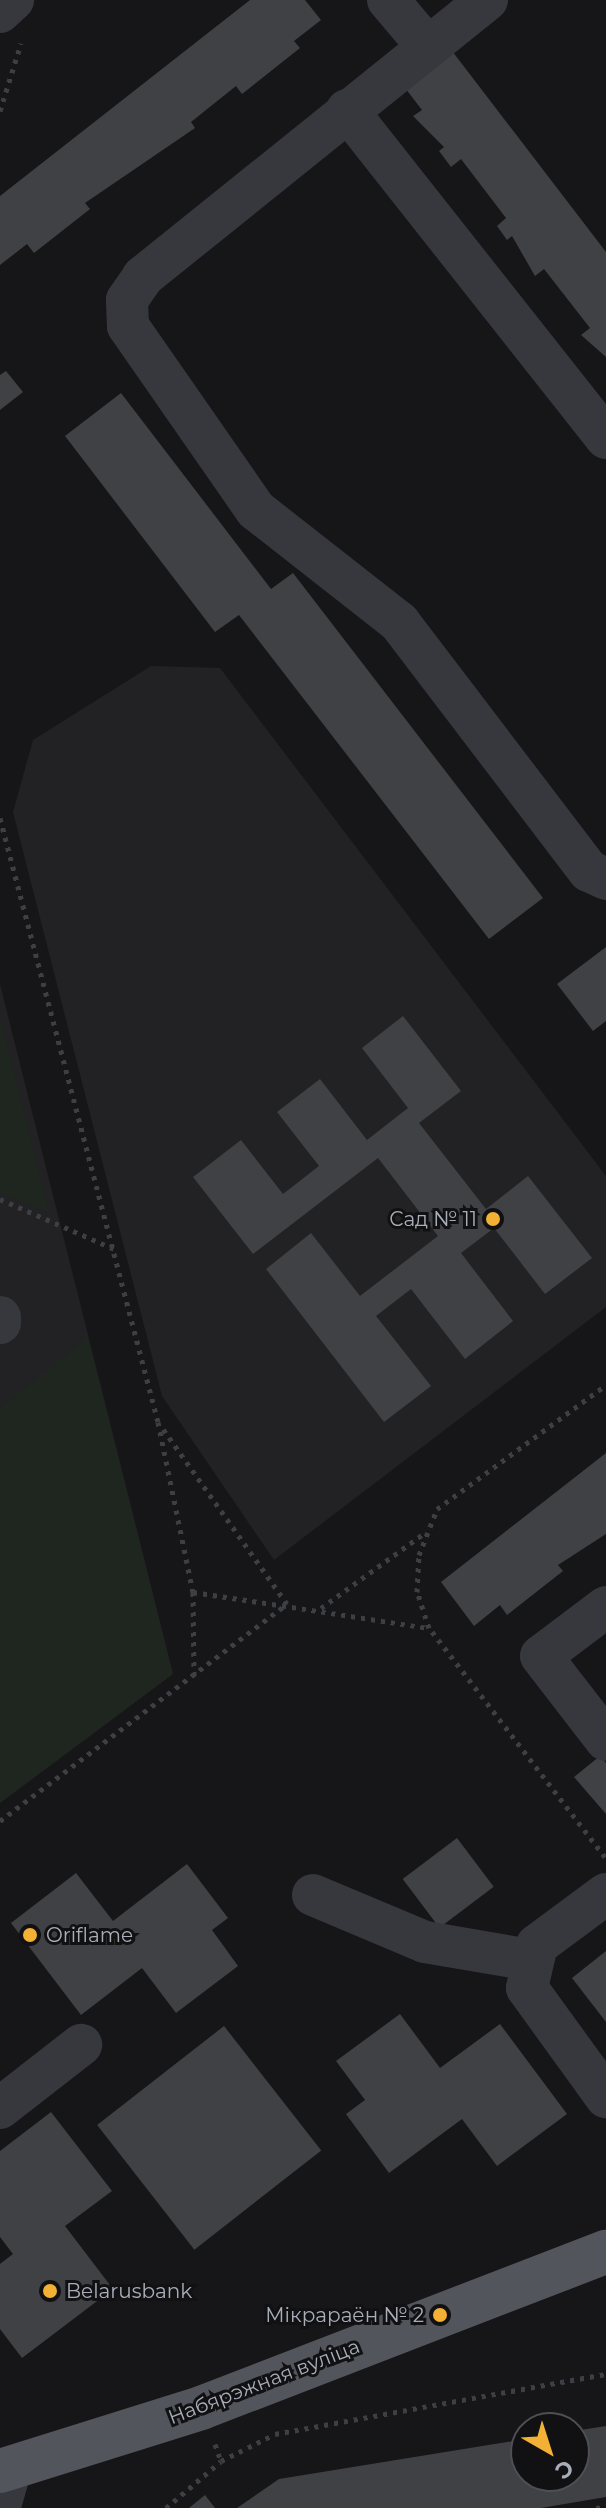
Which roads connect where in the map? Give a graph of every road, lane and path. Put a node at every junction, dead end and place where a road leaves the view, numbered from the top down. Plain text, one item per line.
1 (388, 0) edge
2 (487, 0) edge
3 (13, 13) edge
4 (427, 46) junction
5 (347, 110) junction
6 (0, 111) edge
7 (606, 438) edge
8 (0, 818) edge
9 (606, 879) edge
10 (0, 1199) edge
11 (118, 1250) junction
12 (606, 1385) edge
13 (158, 1422) junction
14 (428, 1531) junction
15 (193, 1592) junction
16 (287, 1604) junction
17 (606, 1607) edge
18 (320, 1609) junction
19 (429, 1628) junction
20 (194, 1678) junction
21 (606, 1740) edge
22 (0, 1821) edge
23 (606, 1858) edge
24 (606, 1894) edge
25 (313, 1895) dead end
26 (530, 1960) junction
27 (81, 2045) dead end
28 (606, 2097) edge
29 (0, 2108) edge
30 (606, 2252) edge
31 (606, 2374) edge
32 (201, 2408) junction
33 (221, 2461) junction
34 (3, 2483) edge
35 (606, 2506) edge
36 (166, 2508) edge
37 (596, 2508) edge

1 - 4 lane
2 - 4 lane
3 - 6 path
4 - 5 lane
5 - 7 lane
5 - 9 lane
8 - 11 path
10 - 11 path
11 - 13 path
12 - 14 path
13 - 15 path
13 - 16 path
14 - 18 path
14 - 19 path
15 - 16 path
15 - 20 path
16 - 18 path
16 - 20 path
17 - 21 lane
18 - 19 path
19 - 23 path
20 - 22 path
24 - 26 lane
25 - 26 lane
26 - 28 lane
27 - 29 lane
30 - 32 main road, Набярэжная вуліца
31 - 33 path
32 - 33 path
32 - 34 main road, Набярэжная вуліца
33 - 36 path
35 - 37 path

